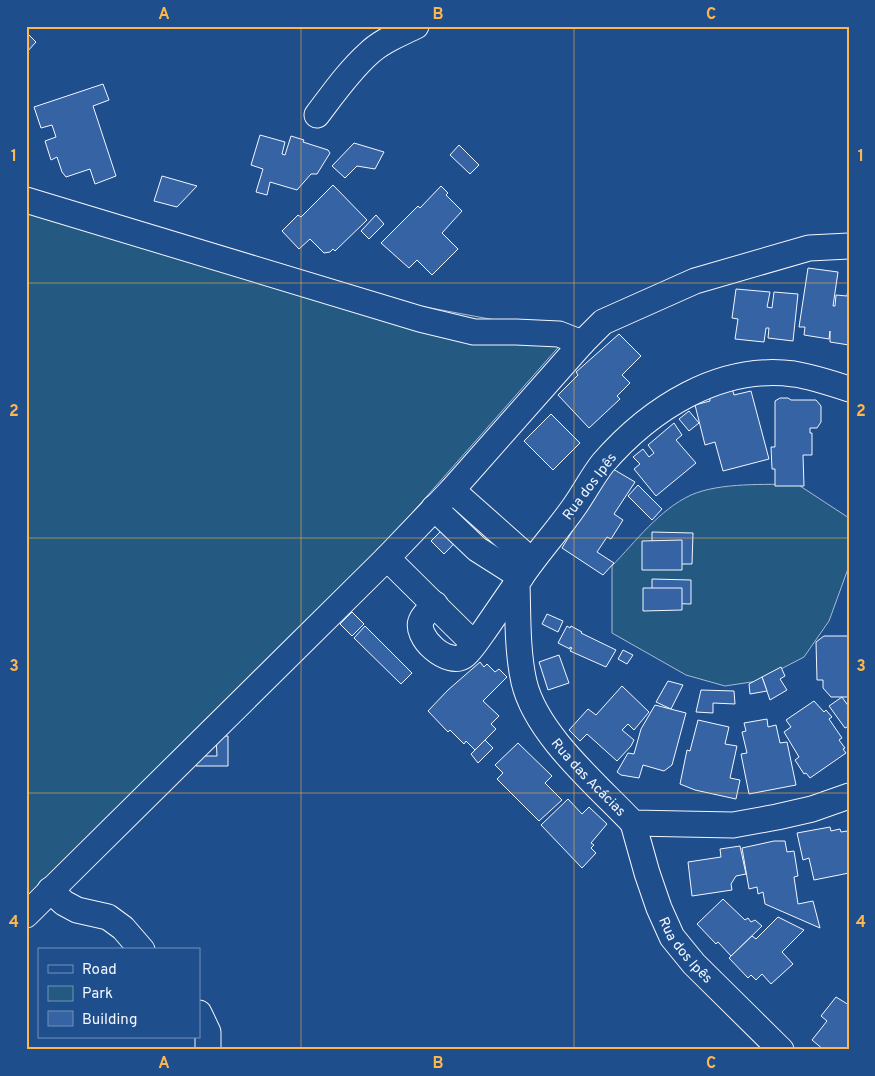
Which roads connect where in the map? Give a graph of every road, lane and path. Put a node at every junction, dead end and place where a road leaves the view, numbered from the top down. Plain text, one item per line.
1 (416, 26) edge
2 (317, 115) dead end
3 (26, 200) edge
4 (849, 246) edge
5 (582, 343) junction
6 (849, 389) edge
7 (452, 490) junction
8 (434, 508) junction
9 (387, 558) junction
10 (523, 573) junction
11 (849, 796) edge
12 (633, 823) junction
13 (50, 890) junction
14 (26, 915) edge
15 (140, 948) edge
16 (200, 1015) edge
17 (208, 1050) edge
18 (782, 1050) edge

1 - 2 street
3 - 5 street
4 - 5 street
5 - 7 street
6 - 10 street, Rua dos Ipês
7 - 8 street
7 - 10 street
8 - 9 street
8 - 10 street
9 - 10 street, Rua dos Ipês
9 - 13 street
10 - 12 street, Rua das Acácias
11 - 12 street, Rua das Acácias
12 - 18 street, Rua dos Ipês
13 - 14 street
13 - 15 street
16 - 17 street

